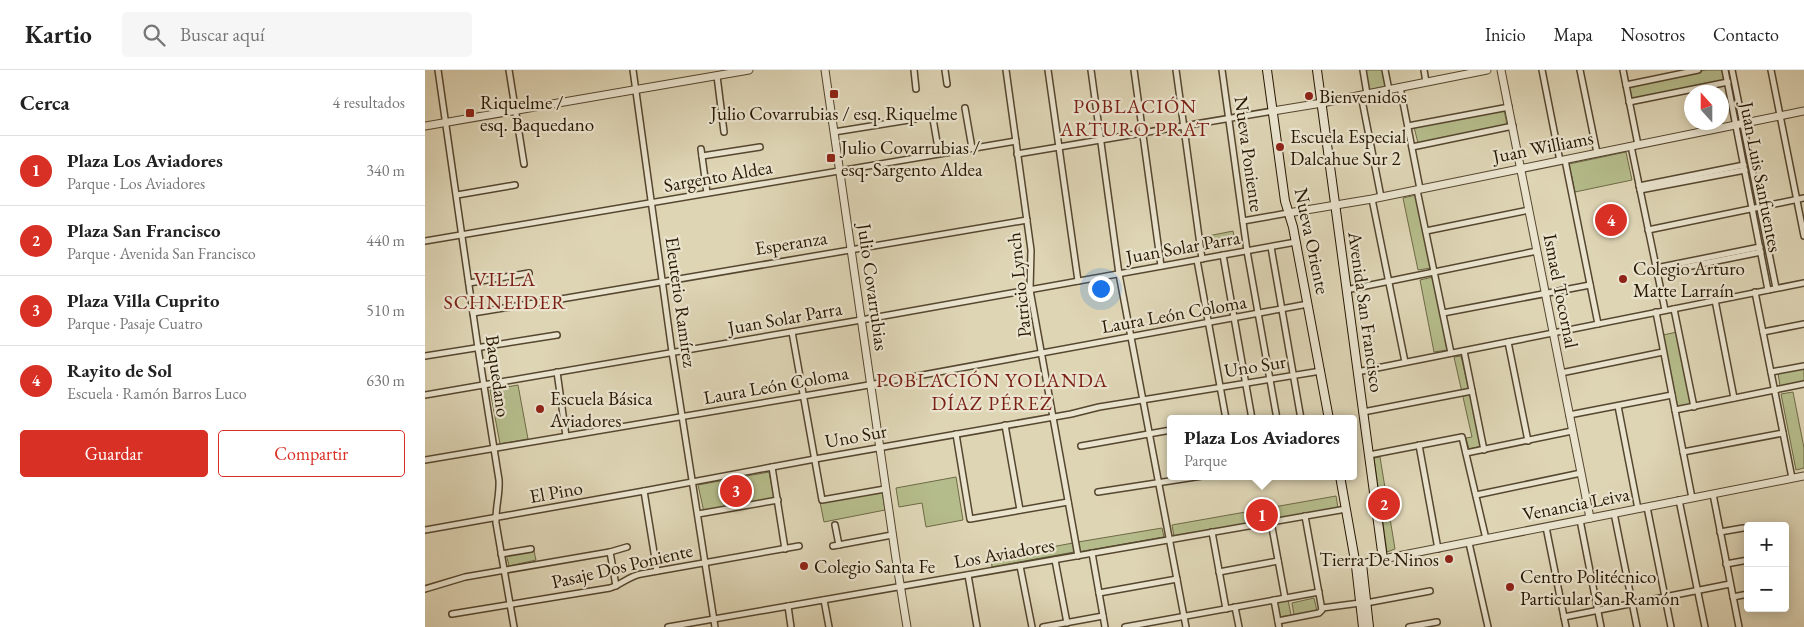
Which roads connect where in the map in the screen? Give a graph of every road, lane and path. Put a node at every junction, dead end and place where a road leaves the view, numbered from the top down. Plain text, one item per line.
1 (438, 70) edge
2 (509, 70) edge
3 (633, 70) edge
4 (749, 70) edge
5 (825, 70) edge
6 (913, 70) edge
7 (945, 70) edge
8 (1006, 70) edge
9 (1048, 70) edge
10 (1091, 70) edge
11 (1134, 70) edge
12 (1176, 70) edge
13 (1222, 70) edge
14 (1267, 70) edge
15 (1317, 70) edge
16 (1363, 70) edge
17 (1385, 70) edge
18 (1424, 70) edge
19 (1487, 70) edge
20 (1501, 70) edge
21 (1542, 70) edge
22 (1580, 70) edge
23 (1623, 70) edge
24 (1698, 70) edge
25 (1725, 70) edge
26 (1732, 70) edge
27 (1771, 70) edge
28 (1463, 72) edge
29 (717, 76) junction
30 (1426, 82) junction
31 (1728, 82) junction
32 (947, 84) dead end
33 (1626, 85) junction
34 (1400, 87) junction
35 (916, 89) dead end
36 (636, 90) junction
37 (1389, 90) junction
38 (1364, 95) junction
39 (1629, 102) junction
40 (1321, 103) junction
41 (1509, 107) junction
42 (965, 108) dead end
43 (516, 110) junction
44 (1273, 111) junction
45 (1804, 111) edge
46 (932, 113) dead end
47 (1780, 116) junction
48 (1229, 118) junction
49 (915, 119) dead end
50 (446, 122) junction
51 (1739, 124) junction
52 (425, 126) edge
53 (1184, 126) junction
54 (1408, 126) junction
55 (1513, 126) junction
56 (724, 132) dead end
57 (834, 132) junction
58 (1142, 133) junction
59 (1101, 140) junction
60 (1016, 141) junction
61 (760, 146) dead end
62 (1635, 146) junction
63 (1059, 147) junction
64 (1412, 147) junction
65 (972, 148) junction
66 (701, 149) dead end
67 (1597, 153) junction
68 (939, 154) junction
69 (1017, 154) junction
70 (702, 156) junction
71 (1563, 160) junction
72 (524, 164) dead end
73 (1744, 167) junction
74 (1521, 168) junction
75 (840, 171) junction
76 (515, 185) dead end
77 (1640, 188) junction
78 (1419, 189) junction
79 (707, 193) junction
80 (457, 195) junction
81 (1381, 197) junction
82 (1804, 198) edge
83 (1372, 199) junction
84 (1797, 200) junction
85 (652, 203) junction
86 (1335, 206) junction
87 (1759, 207) junction
88 (1752, 209) junction
89 (1529, 210) junction
90 (1288, 213) junction
91 (1027, 220) junction
92 (1243, 221) junction
93 (1648, 230) junction
94 (1426, 231) junction
95 (463, 235) junction
96 (1804, 236) edge
97 (425, 241) edge
98 (1297, 242) junction
99 (1271, 247) junction
100 (851, 250) junction
101 (1761, 250) junction
102 (1247, 251) junction
103 (1537, 251) junction
104 (1223, 255) junction
105 (1200, 259) junction
106 (1161, 266) junction
107 (1657, 270) junction
108 (1434, 272) junction
109 (529, 273) dead end
110 (1119, 274) junction
111 (663, 281) junction
112 (1078, 281) junction
113 (1389, 281) junction
114 (1804, 282) edge
115 (469, 283) junction
116 (1590, 285) junction
117 (1775, 288) junction
118 (1030, 290) junction
119 (1346, 290) junction
120 (1768, 290) junction
121 (1755, 292) junction
122 (1545, 294) junction
123 (561, 299) dead end
124 (1715, 300) junction
125 (541, 302) dead end
126 (1308, 304) junction
127 (1674, 308) junction
128 (1282, 309) junction
129 (1665, 310) junction
130 (1656, 312) junction
131 (473, 313) junction
132 (1443, 313) junction
133 (1259, 314) junction
134 (1234, 318) junction
135 (861, 320) junction
136 (1209, 323) junction
137 (1598, 324) junction
138 (1804, 324) edge
139 (792, 332) junction
140 (1763, 332) junction
141 (1553, 333) junction
142 (557, 335) dead end
143 (1131, 337) junction
144 (1508, 342) junction
145 (478, 348) junction
146 (1464, 351) junction
147 (673, 352) junction
148 (1663, 352) junction
149 (1041, 353) junction
150 (1451, 353) junction
151 (425, 356) edge
152 (1405, 362) junction
153 (1804, 366) edge
154 (1321, 371) junction
155 (557, 372) junction
156 (1357, 372) junction
157 (1771, 372) junction
158 (1561, 373) junction
159 (1293, 375) junction
160 (1270, 379) junction
161 (1246, 382) junction
162 (870, 384) junction
163 (1804, 384) edge
164 (483, 385) junction
165 (1220, 386) junction
166 (1775, 390) junction
167 (1472, 391) junction
168 (425, 394) edge
169 (1672, 395) junction
170 (803, 396) junction
171 (1734, 398) junction
172 (1143, 399) junction
173 (1618, 406) junction
174 (1694, 407) junction
175 (1675, 410) junction
176 (1363, 412) junction
177 (1225, 415) edge
178 (1251, 415) edge
179 (1276, 415) edge
180 (1300, 415) edge
181 (1328, 415) edge
182 (1569, 415) junction
183 (683, 416) junction
184 (1053, 417) junction
185 (1005, 425) junction
186 (1167, 431) edge
187 (1572, 431) junction
188 (1783, 433) junction
189 (956, 434) junction
190 (1150, 434) junction
191 (567, 436) junction
192 (1528, 440) junction
193 (1419, 445) junction
194 (1081, 446) dead end
195 (879, 447) junction
196 (493, 449) junction
197 (1484, 450) junction
198 (1683, 452) junction
199 (1466, 453) junction
200 (1369, 455) junction
201 (815, 459) junction
202 (425, 460) edge
203 (773, 467) junction
204 (1581, 473) junction
205 (1804, 476) edge
206 (1792, 478) junction
207 (1177, 480) edge
208 (1341, 480) edge
209 (693, 482) junction
210 (1159, 483) junction
211 (885, 489) junction
212 (644, 491) junction
213 (1098, 492) dead end
214 (1475, 494) junction
215 (1713, 494) junction
216 (1692, 498) junction
217 (777, 500) junction
218 (1679, 500) junction
219 (1068, 502) junction
220 (1647, 507) junction
221 (1346, 509) junction
222 (1638, 509) junction
223 (1020, 510) junction
224 (1614, 513) junction
225 (698, 514) junction
226 (1305, 516) junction
227 (495, 518) junction
228 (1590, 518) junction
229 (1580, 520) junction
230 (1271, 522) junction
231 (835, 524) dead end
232 (1546, 527) junction
233 (1743, 528) dead end
234 (425, 530) edge
235 (1211, 532) junction
236 (1720, 532) junction
237 (892, 535) junction
238 (1486, 539) junction
239 (1170, 540) junction
240 (1469, 543) junction
241 (799, 546) dead end
242 (627, 547) dead end
243 (531, 549) dead end
244 (785, 549) junction
245 (1438, 549) junction
246 (610, 552) junction
247 (1092, 553) junction
248 (501, 554) junction
249 (1078, 556) junction
250 (1383, 559) junction
251 (1055, 560) junction
252 (1278, 561) junction
253 (1744, 561) edge
254 (705, 562) junction
255 (1727, 564) junction
256 (1359, 565) junction
257 (1020, 566) junction
258 (504, 570) junction
259 (657, 571) junction
260 (1219, 572) junction
261 (968, 575) junction
262 (1177, 578) junction
263 (1730, 584) junction
264 (616, 586) junction
265 (900, 586) junction
266 (425, 589) edge
267 (1698, 590) junction
268 (1430, 591) dead end
269 (1319, 592) junction
270 (1099, 593) junction
271 (1744, 595) edge
272 (1665, 597) junction
273 (1733, 597) junction
274 (1285, 598) junction
275 (824, 600) junction
276 (1274, 600) junction
277 (1363, 603) junction
278 (1632, 603) junction
279 (511, 605) junction
280 (788, 606) junction
281 (1235, 607) junction
282 (1226, 609) junction
283 (1322, 610) junction
284 (1597, 610) junction
285 (452, 614) dead end
286 (1103, 616) junction
287 (1184, 616) junction
288 (1564, 617) junction
289 (714, 619) junction
290 (1437, 622) dead end
291 (1067, 623) junction
292 (1279, 624) edge
293 (1140, 626) edge
294 (515, 627) edge
295 (669, 627) edge
296 (715, 627) edge
297 (791, 627) edge
298 (829, 627) edge
299 (907, 627) edge
300 (977, 627) edge
301 (1032, 627) edge
302 (1043, 627) edge
303 (1105, 627) edge
304 (1125, 627) edge
305 (1186, 627) edge
306 (1239, 627) edge
307 (1363, 627) edge
308 (1369, 627) edge
309 (1409, 627) edge
310 (1488, 627) edge
311 (1566, 627) edge
312 (1601, 627) edge
313 (1637, 627) edge
314 (1671, 627) edge
315 (1705, 627) edge
316 (1739, 627) edge

1 - 50 street, Baquedano
2 - 43 street
3 - 36 street, Eleuterio Ramírez
4 - 29 street
5 - 57 street, Julio Covarrubias
6 - 35 street
7 - 32 street
8 - 60 street, Patricio Lynch
9 - 63 street
10 - 59 street
11 - 58 street
12 - 53 street
13 - 48 street, Nueva Poniente
14 - 44 main road, Nueva Oriente
15 - 40 main road, Avenida San Francisco
16 - 38 street
17 - 37 street
18 - 30 street
19 - 28 street
20 - 41 street, Ismael Tocornal
21 - 71 street
22 - 67 street
23 - 33 street
24 - 33 street
25 - 31 street, Juan Luis Sanfuentes
26 - 51 street, Juan Luis Sanfuentes
27 - 47 street
28 - 30 street
29 - 36 street
29 - 56 street
30 - 34 street
31 - 39 street
31 - 51 street, Juan Luis Sanfuentes
33 - 39 street
34 - 37 street
34 - 54 street
36 - 43 street
36 - 85 street, Eleuterio Ramírez
37 - 38 street
38 - 40 street
38 - 81 street
39 - 62 street
40 - 44 street
40 - 86 main road, Avenida San Francisco
41 - 54 street
41 - 55 street, Ismael Tocornal
42 - 65 street
43 - 50 street
43 - 72 street
44 - 48 street
44 - 90 main road, Nueva Oriente
45 - 47 street, Juan Williams
46 - 68 street
47 - 51 street, Juan Williams
47 - 84 street
48 - 53 street
48 - 92 street, Nueva Poniente
49 - 57 street
50 - 52 street
50 - 80 street, Baquedano
51 - 62 street, Juan Williams
51 - 73 street, Juan Luis Sanfuentes
51 - 87 street, Juan Luis Sanfuentes
53 - 58 street
53 - 105 street
54 - 64 street
55 - 64 street
55 - 74 street, Ismael Tocornal
57 - 75 street, Julio Covarrubias
58 - 59 street
58 - 106 street
59 - 63 street
59 - 110 street
60 - 65 street, Sargento Aldea
60 - 69 street, Patricio Lynch
61 - 70 street
62 - 67 street, Juan Williams
62 - 77 street
63 - 69 street
63 - 112 street
64 - 78 street
65 - 68 street, Sargento Aldea
66 - 70 street
67 - 71 street, Juan Williams
68 - 75 street, Sargento Aldea
69 - 91 street, Patricio Lynch
70 - 79 street
71 - 74 street, Juan Williams
71 - 116 street
73 - 77 street
73 - 88 street, Juan Luis Sanfuentes
74 - 78 street, Juan Williams
74 - 89 street, Ismael Tocornal
75 - 79 street, Sargento Aldea
75 - 100 street, Julio Covarrubias
76 - 80 street
77 - 93 street
78 - 81 street, Juan Williams
78 - 94 street
79 - 85 street, Sargento Aldea
80 - 95 street, Baquedano
81 - 83 street, Juan Williams
82 - 84 street
83 - 86 street, Juan Williams
83 - 113 street
84 - 87 street
84 - 96 street
85 - 95 street, Sargento Aldea
85 - 111 street, Eleuterio Ramírez
86 - 90 street, Juan Williams
86 - 119 main road, Avenida San Francisco
87 - 88 street
87 - 117 street, Juan Luis Sanfuentes
88 - 93 street
88 - 101 street, Juan Luis Sanfuentes
89 - 94 street
89 - 103 street, Ismael Tocornal
90 - 92 street
90 - 98 main road, Nueva Oriente
91 - 100 street, Esperanza
91 - 118 street, Patricio Lynch
92 - 102 street, Nueva Poniente
93 - 107 street
94 - 108 street
95 - 97 street, Sargento Aldea
95 - 115 street, Baquedano
98 - 99 street, Juan Solar Parra
98 - 126 main road, Nueva Oriente
99 - 102 street, Juan Solar Parra
99 - 128 street
100 - 111 street, Esperanza
100 - 135 street, Julio Covarrubias
101 - 107 street
101 - 120 street, Juan Luis Sanfuentes
102 - 104 street, Juan Solar Parra
102 - 133 street, Nueva Poniente
103 - 108 street
103 - 122 street, Ismael Tocornal
104 - 105 street, Juan Solar Parra
104 - 134 street
105 - 106 street, Juan Solar Parra
105 - 136 street
106 - 110 street, Juan Solar Parra
107 - 129 street
108 - 113 street
108 - 132 street
109 - 115 street
110 - 112 street, Juan Solar Parra
110 - 143 street
111 - 123 street, Esperanza
111 - 147 street, Eleuterio Ramírez
112 - 118 street, Juan Solar Parra
113 - 119 street
113 - 152 street
114 - 117 street
115 - 131 street, Baquedano
116 - 122 street
116 - 137 street
117 - 120 street
118 - 135 street, Juan Solar Parra
118 - 149 street, Patricio Lynch
119 - 156 main road, Avenida San Francisco
120 - 121 street
121 - 124 street
121 - 140 street
122 - 132 street
122 - 141 street, Ismael Tocornal
124 - 127 street
124 - 171 street
125 - 131 street
126 - 128 street, Laura León Coloma
126 - 154 main road, Nueva Oriente
127 - 129 street
127 - 174 street
128 - 133 street, Laura León Coloma
128 - 159 street
129 - 130 street
130 - 137 street
130 - 148 street
131 - 145 street, Baquedano
132 - 150 street
133 - 134 street, Laura León Coloma
133 - 160 street, Nueva Poniente
134 - 136 street, Laura León Coloma
134 - 161 street
135 - 139 street, Juan Solar Parra
135 - 162 street, Julio Covarrubias
136 - 143 street, Laura León Coloma
136 - 165 street
137 - 141 street
138 - 140 street
139 - 147 street, Juan Solar Parra
139 - 170 street
140 - 157 street
141 - 144 street
141 - 158 street, Ismael Tocornal
142 - 145 street
143 - 149 street, Laura León Coloma
143 - 172 street
144 - 146 street
144 - 192 street
145 - 151 street
145 - 164 street, Baquedano
146 - 150 street
146 - 167 street
147 - 155 street, Juan Solar Parra
147 - 183 street, Eleuterio Ramírez
148 - 158 street
148 - 169 street
149 - 162 street, Laura León Coloma
149 - 184 street, Patricio Lynch
150 - 152 street
152 - 156 street
153 - 157 street
154 - 159 street, Uno Sur
154 - 181 main road, Nueva Oriente
155 - 164 street, Juan Solar Parra
155 - 191 street
156 - 176 main road, Avenida San Francisco
157 - 166 street
158 - 182 street, Ismael Tocornal
159 - 160 street, Uno Sur
159 - 180 street
160 - 161 street, Uno Sur
160 - 179 street, Nueva Poniente
161 - 165 street, Uno Sur
161 - 178 street
162 - 170 street, Laura León Coloma
162 - 195 street, Julio Covarrubias
163 - 166 street
164 - 168 street, Juan Solar Parra
164 - 196 street, Baquedano
165 - 172 street, Uno Sur
165 - 177 street
166 - 171 street
166 - 188 street
167 - 176 street
167 - 197 street
169 - 173 street
169 - 175 street
170 - 183 street, Laura León Coloma
170 - 201 street
171 - 174 street
172 - 184 street, Uno Sur
172 - 190 street
173 - 182 street
173 - 222 street
174 - 175 street
175 - 198 street
176 - 200 main road, Avenida San Francisco
182 - 187 street, Ismael Tocornal
183 - 191 street, Laura León Coloma
183 - 209 street, Eleuterio Ramírez
184 - 185 street, Uno Sur
184 - 219 street, Patricio Lynch
185 - 189 street, Uno Sur
185 - 223 street
186 - 190 street
187 - 192 street
187 - 204 street, Ismael Tocornal
188 - 198 street
188 - 206 street
189 - 195 street, Uno Sur
189 - 223 street
190 - 194 street
190 - 210 street
191 - 196 street, Laura León Coloma
192 - 197 street
193 - 199 street
193 - 200 street
193 - 245 street
195 - 201 street, Uno Sur
195 - 211 street, Julio Covarrubias
196 - 202 street, Laura León Coloma
196 - 227 street, Baquedano
197 - 199 street
198 - 216 street
199 - 214 street
200 - 250 main road, Avenida San Francisco
201 - 203 street, Uno Sur
201 - 211 street
203 - 209 street, Uno Sur
203 - 217 street
204 - 214 street
204 - 228 street, Ismael Tocornal
205 - 206 street, Venancia Leiva
206 - 215 street, Venancia Leiva
207 - 210 street
208 - 221 main road
209 - 212 street, El Pino
209 - 225 street, Eleuterio Ramírez
210 - 213 street
210 - 239 street
211 - 237 street, Julio Covarrubias
212 - 227 street, El Pino
212 - 259 street
214 - 238 street
215 - 216 street, Venancia Leiva
215 - 236 street
216 - 218 street, Venancia Leiva
217 - 225 street
217 - 244 street
218 - 220 street, Venancia Leiva
218 - 267 street
219 - 223 street
219 - 249 street, Patricio Lynch
220 - 222 street, Venancia Leiva
220 - 272 street
221 - 226 street, Los Aviadores
221 - 256 main road
222 - 224 street, Venancia Leiva
224 - 228 street, Venancia Leiva
224 - 278 street
225 - 254 street, Eleuterio Ramírez
226 - 230 street, Los Aviadores
226 - 269 street
227 - 234 street, El Pino
227 - 248 street, Baquedano
228 - 229 street, Venancia Leiva
229 - 232 street, Venancia Leiva
229 - 284 street
230 - 235 street, Los Aviadores
230 - 252 street
231 - 237 street
232 - 238 street, Venancia Leiva
232 - 288 street
233 - 236 street
235 - 239 street, Los Aviadores
235 - 260 street
236 - 255 street
237 - 265 street, Julio Covarrubias
238 - 240 street, Venancia Leiva
239 - 247 street, Los Aviadores
239 - 262 street
240 - 245 street, Venancia Leiva
240 - 310 street
241 - 244 street, Pasaje Dos Poniente
242 - 246 street
243 - 248 street
244 - 254 street, Pasaje Dos Poniente
245 - 250 street, Venancia Leiva
246 - 258 street
246 - 264 street
247 - 249 street, Los Aviadores
247 - 270 street
248 - 258 street, Baquedano
249 - 251 street, Los Aviadores
250 - 256 main road, Venancia Leiva
251 - 257 street, Los Aviadores
251 - 291 street
252 - 260 street
252 - 274 street
253 - 255 street
254 - 259 street, Pasaje Dos Poniente
254 - 289 street, Eleuterio Ramírez
255 - 263 street
256 - 277 main road
257 - 261 street, Los Aviadores
257 - 301 street
258 - 266 street
258 - 279 street, Baquedano
259 - 264 street, Pasaje Dos Poniente
260 - 282 street
261 - 265 street, Los Aviadores
261 - 300 street
262 - 270 street
262 - 287 street
263 - 267 street
263 - 273 street
264 - 279 street, Pasaje Dos Poniente
265 - 275 street, Los Aviadores
265 - 299 street, Julio Covarrubias
267 - 272 street
267 - 315 street
268 - 277 street
269 - 274 street
269 - 283 street
270 - 286 street
271 - 273 street
272 - 278 street
272 - 314 street
273 - 316 street
274 - 276 street
275 - 280 street, Los Aviadores
275 - 298 street
276 - 281 street
276 - 292 street
277 - 283 street
277 - 307 main road
277 - 308 main road
278 - 284 street
278 - 313 street
279 - 285 street, Pasaje Dos Poniente
279 - 294 street, Baquedano
280 - 289 street, Los Aviadores
280 - 297 street
281 - 282 street
281 - 306 street
282 - 287 street
283 - 292 street
284 - 288 street
284 - 312 street
286 - 291 street
286 - 303 street
287 - 293 street
287 - 305 street
288 - 311 street
289 - 295 street, Los Aviadores
289 - 296 street, Eleuterio Ramírez
290 - 309 street
291 - 302 street
293 - 304 street

